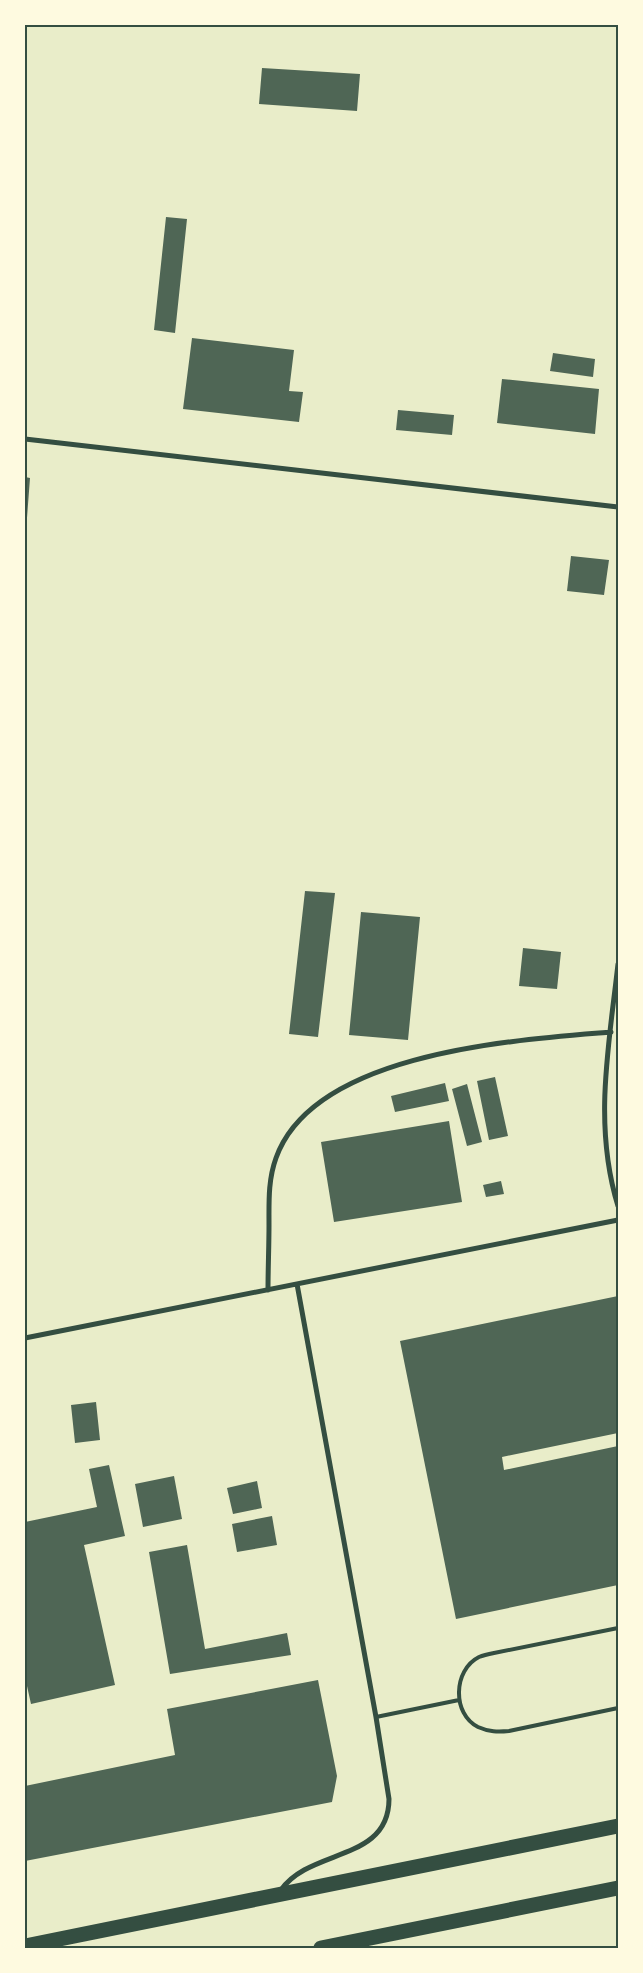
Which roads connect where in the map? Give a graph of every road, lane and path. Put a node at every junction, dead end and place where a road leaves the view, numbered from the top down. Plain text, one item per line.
1 (25, 439) edge
2 (618, 507) edge
3 (618, 964) edge
4 (611, 1032) junction
5 (618, 1206) edge
6 (618, 1220) edge
7 (297, 1284) junction
8 (268, 1290) junction
9 (25, 1338) edge
10 (618, 1628) edge
11 (459, 1700) junction
12 (618, 1708) edge
13 (376, 1717) junction
14 (618, 1826) edge
15 (618, 1888) edge
16 (278, 1895) junction
17 (25, 1946) edge
18 (321, 1948) edge

1 - 2 street
3 - 4 street
4 - 5 street
4 - 8 street
6 - 7 street
7 - 8 street
7 - 13 street
8 - 9 street
10 - 11 lane
11 - 12 lane
11 - 13 lane
13 - 16 street
14 - 16 highway
15 - 18 highway
16 - 17 highway

